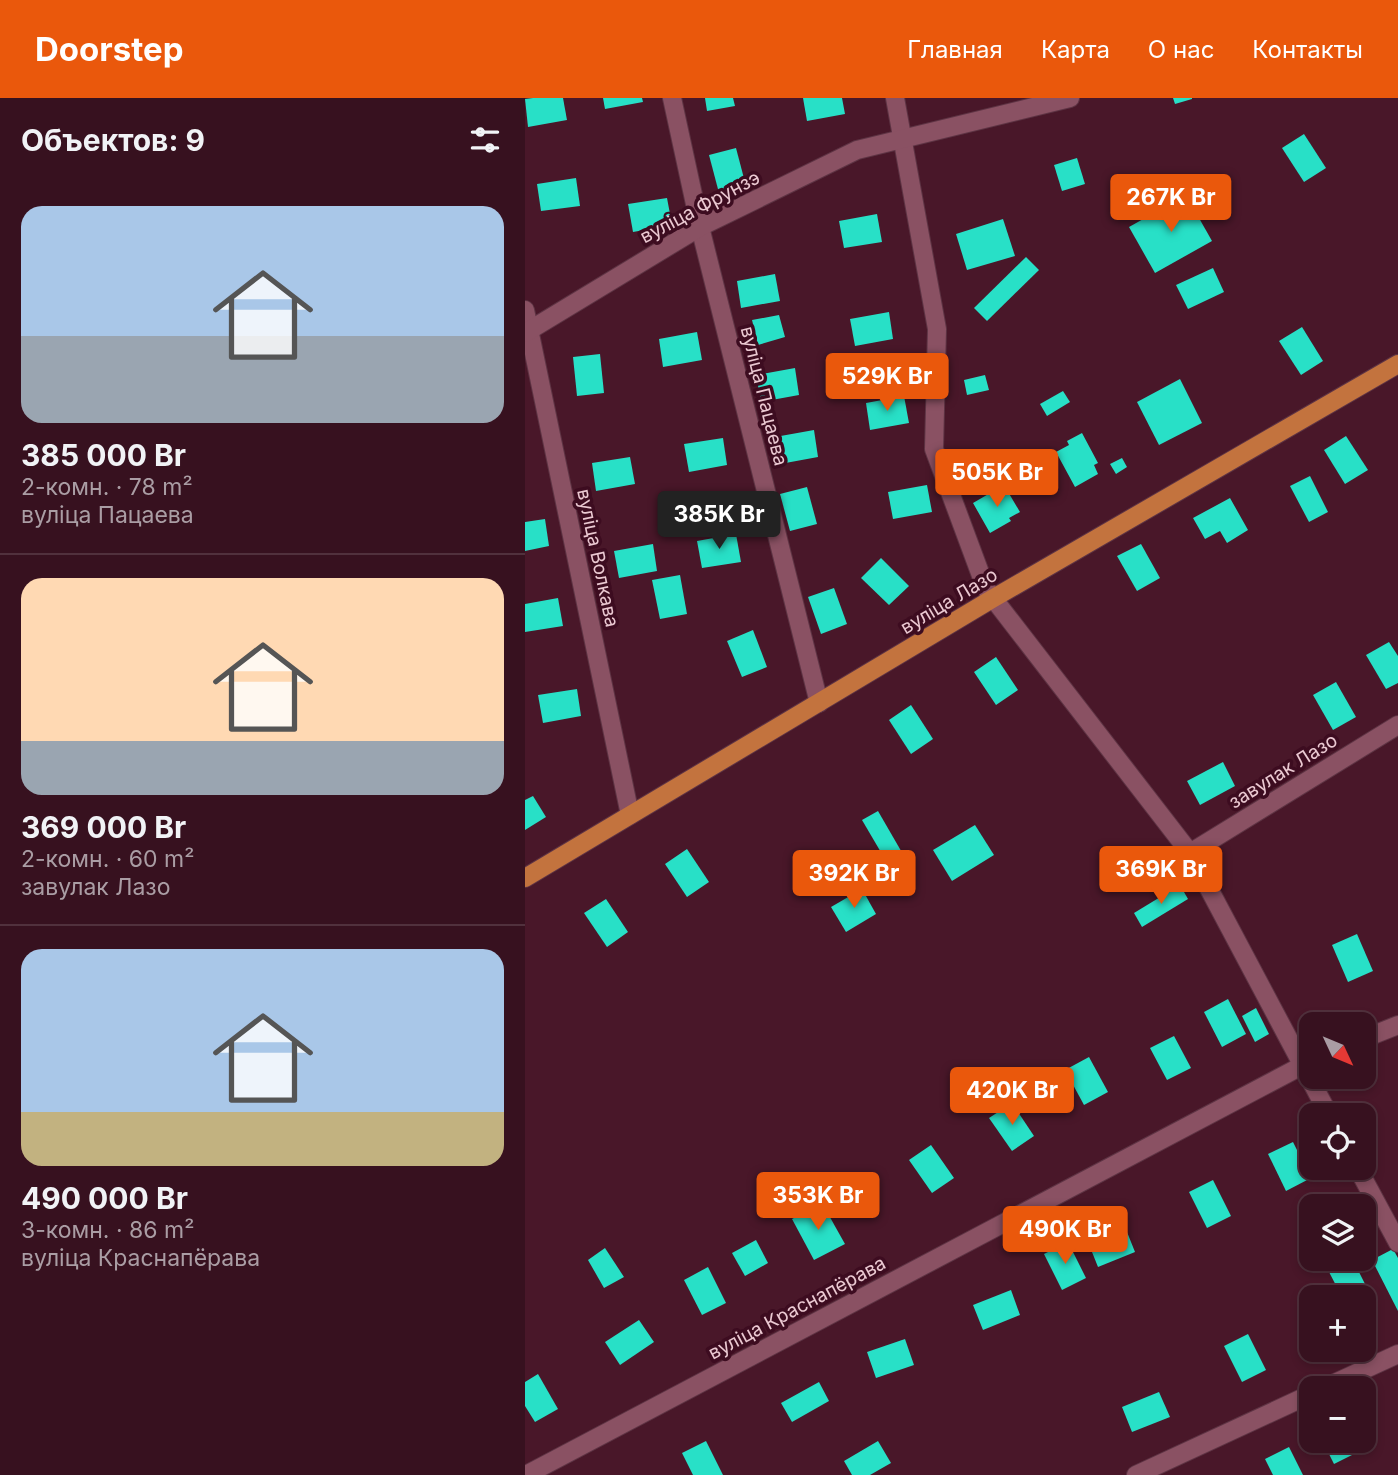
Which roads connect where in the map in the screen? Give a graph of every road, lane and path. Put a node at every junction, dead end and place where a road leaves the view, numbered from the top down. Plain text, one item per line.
1 (672, 98) edge
2 (895, 98) edge
3 (1070, 98) edge
4 (904, 139) junction
5 (699, 227) junction
6 (525, 310) edge
7 (527, 332) edge
8 (1398, 364) edge
9 (992, 599) junction
10 (819, 703) junction
11 (1398, 725) edge
12 (630, 815) junction
13 (1190, 853) junction
14 (525, 878) edge
15 (1398, 1025) edge
16 (1376, 1034) edge
17 (1299, 1049) edge
18 (1299, 1067) edge
19 (1364, 1180) edge
20 (1398, 1244) edge
21 (1398, 1354) edge
22 (1350, 1376) edge
23 (1299, 1400) edge
24 (526, 1475) edge
25 (1136, 1475) edge

1 - 5 street, вуліца Пацаева
2 - 4 street
3 - 4 street, вуліца Фрунзэ
4 - 5 street, вуліца Фрунзэ
4 - 9 street
5 - 7 street, вуліца Фрунзэ
5 - 10 street, вуліца Пацаева
6 - 7 street, вуліца Волкава
7 - 12 street, вуліца Волкава
8 - 9 main road, вуліца Лазо
9 - 10 main road, вуліца Лазо
9 - 13 street
10 - 12 main road, вуліца Лазо
11 - 13 street, завулак Лазо
12 - 14 main road, вуліца Лазо
13 - 17 street
15 - 16 street
18 - 24 street, вуліца Краснапёрава
19 - 20 street
21 - 22 street
23 - 25 street

